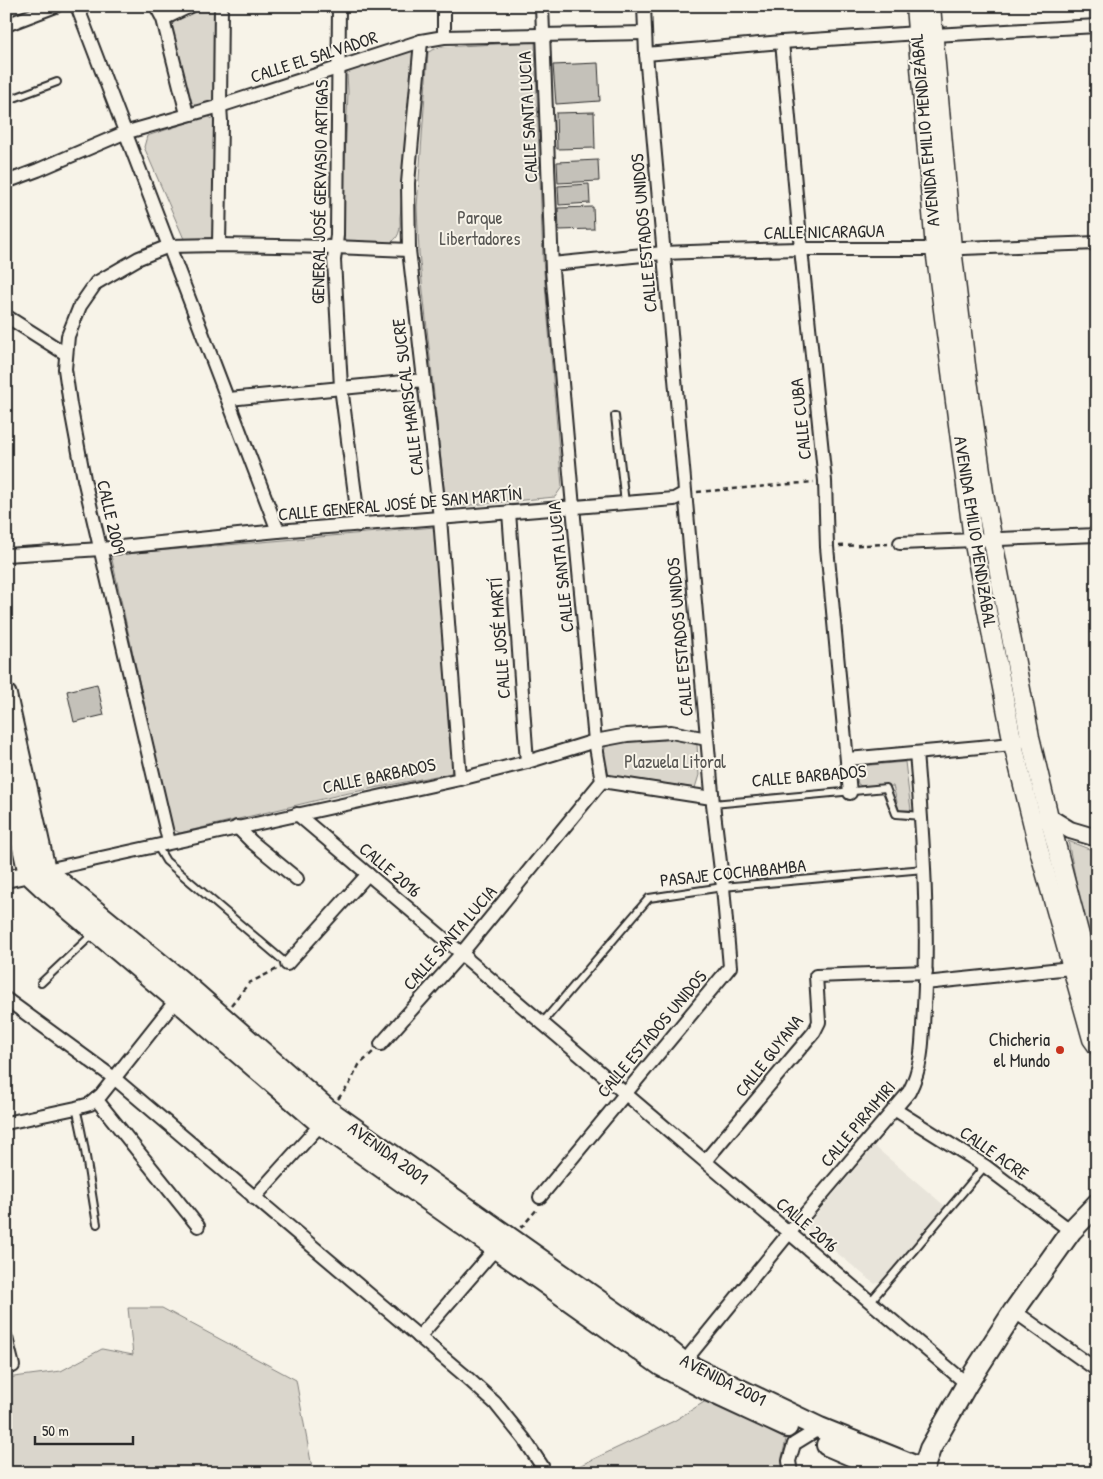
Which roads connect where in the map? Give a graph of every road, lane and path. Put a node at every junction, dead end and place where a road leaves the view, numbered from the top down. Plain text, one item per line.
1 (56, 6) edge
2 (77, 6) edge
3 (156, 6) edge
4 (190, 6) edge
5 (221, 6) edge
6 (339, 6) edge
7 (444, 6) edge
8 (542, 6) edge
9 (644, 6) edge
10 (915, 6) edge
11 (931, 6) edge
12 (162, 19) junction
13 (6, 25) edge
14 (1097, 26) edge
15 (645, 33) junction
16 (542, 34) junction
17 (926, 34) junction
18 (444, 37) junction
19 (421, 41) junction
20 (782, 42) junction
21 (646, 54) junction
22 (339, 67) junction
23 (57, 82) dead end
24 (6, 101) edge
25 (220, 106) junction
26 (187, 114) junction
27 (124, 133) junction
28 (6, 182) edge
29 (1097, 243) edge
30 (219, 245) junction
31 (169, 246) junction
32 (334, 247) junction
33 (801, 248) junction
34 (944, 248) junction
35 (410, 250) junction
36 (663, 253) junction
37 (552, 264) junction
38 (6, 316) edge
39 (66, 354) junction
40 (424, 380) junction
41 (341, 387) junction
42 (228, 399) junction
43 (615, 416) dead end
44 (825, 482) junction
45 (685, 493) junction
46 (625, 503) junction
47 (572, 508) junction
48 (509, 512) junction
49 (440, 518) junction
50 (359, 525) junction
51 (278, 531) junction
52 (1097, 535) edge
53 (973, 539) junction
54 (992, 540) junction
55 (900, 543) joint
56 (827, 547) junction
57 (101, 549) junction
58 (6, 555) edge
59 (6, 695) edge
60 (1030, 737) junction
61 (707, 739) junction
62 (595, 741) junction
63 (1013, 744) junction
64 (916, 753) junction
65 (848, 760) junction
66 (527, 762) junction
67 (6, 771) edge
68 (460, 778) junction
69 (602, 781) junction
70 (850, 793) junction
71 (713, 801) junction
72 (297, 814) junction
73 (922, 816) junction
74 (1041, 819) junction
75 (237, 827) junction
76 (1097, 838) edge
77 (170, 842) junction
78 (157, 845) junction
79 (924, 869) junction
80 (37, 872) junction
81 (368, 874) junction
82 (6, 879) edge
83 (297, 879) dead end
84 (723, 887) junction
85 (96, 931) junction
86 (462, 954) junction
87 (287, 964) junction
88 (1071, 968) junction
89 (926, 978) junction
90 (41, 983) dead end
91 (182, 993) junction
92 (6, 999) edge
93 (1097, 1001) edge
94 (221, 1017) junction
95 (543, 1022) junction
96 (381, 1044) joint
97 (1097, 1046) edge
98 (114, 1078) junction
99 (625, 1093) junction
100 (96, 1099) junction
101 (76, 1108) junction
102 (894, 1109) junction
103 (325, 1117) junction
104 (6, 1123) edge
105 (706, 1162) junction
106 (985, 1166) junction
107 (540, 1196) joint
108 (254, 1198) junction
109 (1097, 1204) edge
110 (97, 1224) dead end
111 (198, 1226) dead end
112 (1071, 1231) junction
113 (789, 1233) junction
114 (503, 1244) junction
115 (870, 1302) junction
116 (1014, 1312) junction
117 (419, 1337) junction
118 (6, 1338) edge
119 (13, 1366) dead end
120 (680, 1368) junction
121 (1097, 1370) edge
122 (967, 1384) junction
123 (813, 1432) junction
124 (542, 1466) dead end
125 (922, 1471) edge
126 (791, 1473) edge
127 (892, 1473) edge

1 - 13 street
2 - 27 street
3 - 12 street
4 - 12 street
5 - 25 street
6 - 22 street, GENERAL JOSÉ GERVASIO ARTIGAS
7 - 18 street
8 - 16 street, CALLE SANTA LUCIA
9 - 15 street, CALLE ESTADOS UNIDOS
10 - 17 main road, AVENIDA EMILIO MENDIZÁBAL
11 - 17 main road, AVENIDA EMILIO MENDIZÁBAL
12 - 26 street
14 - 17 street
15 - 16 street, CALLE EL SALVADOR
15 - 21 street, CALLE ESTADOS UNIDOS
16 - 18 street, CALLE EL SALVADOR
16 - 37 street, CALLE SANTA LUCIA
17 - 20 street
17 - 34 main road, AVENIDA EMILIO MENDIZÁBAL
18 - 19 street, CALLE EL SALVADOR
19 - 22 street, CALLE EL SALVADOR
19 - 35 street, CALLE MARISCAL SUCRE
20 - 21 street
20 - 33 street, CALLE CUBA
21 - 36 street, CALLE ESTADOS UNIDOS
22 - 25 street, CALLE EL SALVADOR
22 - 32 street, GENERAL JOSÉ GERVASIO ARTIGAS
23 - 24 lane
25 - 26 street, CALLE EL SALVADOR
25 - 30 street
26 - 27 street, CALLE EL SALVADOR
27 - 28 street, CALLE EL SALVADOR
27 - 31 street
29 - 34 street, CALLE NICARAGUA
30 - 31 street
30 - 32 street
31 - 39 street, CALLE 2009
31 - 42 street
32 - 35 street
32 - 41 street, GENERAL JOSÉ GERVASIO ARTIGAS
33 - 34 street, CALLE NICARAGUA
33 - 36 street, CALLE NICARAGUA
33 - 44 street, CALLE CUBA
34 - 53 main road, AVENIDA EMILIO MENDIZÁBAL
34 - 54 main road, AVENIDA EMILIO MENDIZÁBAL
35 - 40 street, CALLE MARISCAL SUCRE
36 - 37 street, CALLE NICARAGUA
36 - 45 street, CALLE ESTADOS UNIDOS
37 - 47 street, CALLE SANTA LUCIA
38 - 39 street
39 - 57 street, CALLE 2009
40 - 41 street
40 - 49 street, CALLE MARISCAL SUCRE
41 - 42 street
41 - 50 street, GENERAL JOSÉ GERVASIO ARTIGAS
42 - 51 street
43 - 46 lane
44 - 45 path
44 - 56 street, CALLE CUBA
45 - 46 street, CALLE GENERAL JOSÉ DE SAN MARTÍN
45 - 61 street, CALLE ESTADOS UNIDOS
46 - 47 street, CALLE GENERAL JOSÉ DE SAN MARTÍN
47 - 48 street, CALLE GENERAL JOSÉ DE SAN MARTÍN
47 - 62 street, CALLE SANTA LUCIA
48 - 49 street, CALLE GENERAL JOSÉ DE SAN MARTÍN
48 - 66 street, CALLE JOSÉ MARTÍ
49 - 50 street, CALLE GENERAL JOSÉ DE SAN MARTÍN
49 - 68 street, CALLE MARISCAL SUCRE
50 - 51 street, CALLE GENERAL JOSÉ DE SAN MARTÍN
51 - 57 street, CALLE GENERAL JOSÉ DE SAN MARTÍN
52 - 54 street
53 - 54 street
53 - 55 street
53 - 63 main road, AVENIDA EMILIO MENDIZÁBAL
54 - 60 main road, AVENIDA EMILIO MENDIZÁBAL
55 - 56 path
56 - 65 street, CALLE CUBA
57 - 58 street, CALLE GENERAL JOSÉ DE SAN MARTÍN
57 - 77 street, CALLE 2009
59 - 80 main road
60 - 63 street, CALLE BARBADOS
60 - 74 main road, AVENIDA EMILIO MENDIZÁBAL
61 - 62 street, CALLE BARBADOS
61 - 71 street, CALLE ESTADOS UNIDOS
62 - 66 street, CALLE BARBADOS
62 - 69 street, CALLE SANTA LUCIA
63 - 64 street, CALLE BARBADOS
63 - 74 main road, AVENIDA EMILIO MENDIZÁBAL
64 - 65 street, CALLE BARBADOS
64 - 73 street, CALLE PIRAIMIRI
65 - 70 street, CALLE CUBA
66 - 68 street, CALLE BARBADOS
67 - 80 main road
68 - 72 street, CALLE BARBADOS
69 - 71 street
69 - 86 street, CALLE SANTA LUCIA
70 - 71 lane, CALLE BARBADOS
70 - 73 lane, CALLE BARBADOS
71 - 84 street, CALLE ESTADOS UNIDOS
72 - 75 street, CALLE BARBADOS
72 - 81 street, CALLE 2016
73 - 79 street, CALLE PIRAIMIRI
74 - 76 street
74 - 88 main road, AVENIDA EMILIO MENDIZÁBAL
74 - 93 main road, AVENIDA EMILIO MENDIZÁBAL
75 - 77 street, CALLE BARBADOS
75 - 83 street
77 - 78 street, CALLE BARBADOS
78 - 80 street, CALLE BARBADOS
78 - 87 lane
79 - 84 lane, PASAJE COCHABAMBA
79 - 89 street, CALLE PIRAIMIRI
80 - 82 street
80 - 85 main road, AVENIDA 2001
80 - 91 main road, AVENIDA 2001
81 - 86 street, CALLE 2016
81 - 87 street
84 - 95 lane, PASAJE COCHABAMBA
84 - 99 street, CALLE ESTADOS UNIDOS
85 - 90 lane
85 - 91 main road, AVENIDA 2001
86 - 95 street, CALLE 2016
86 - 96 street, CALLE SANTA LUCIA
86 - 99 street, CALLE 2016
87 - 94 path
88 - 89 street, CALLE GUYANA
88 - 97 main road, AVENIDA EMILIO MENDIZÁBAL
89 - 102 street, CALLE PIRAIMIRI
89 - 105 street, CALLE GUYANA
91 - 94 main road, AVENIDA 2001
91 - 98 street
91 - 103 main road, AVENIDA 2001
92 - 98 street
94 - 103 main road, AVENIDA 2001
95 - 99 street, CALLE 2016
96 - 103 path
98 - 100 street
98 - 108 street
99 - 105 street, CALLE 2016
99 - 107 street, CALLE ESTADOS UNIDOS
100 - 101 street
100 - 111 street
101 - 104 street
101 - 110 lane
102 - 106 street, CALLE ACRE
102 - 113 street, CALLE PIRAIMIRI
103 - 108 street
103 - 114 main road, AVENIDA 2001
105 - 113 street, CALLE 2016
106 - 112 street, CALLE ACRE
106 - 115 lane
107 - 114 path
108 - 117 street
109 - 112 main road
112 - 116 main road
113 - 115 street, CALLE 2016
113 - 120 street, CALLE PIRAIMIRI
114 - 117 street
114 - 120 main road, AVENIDA 2001
115 - 122 street, CALLE 2016
116 - 121 street
116 - 122 main road
117 - 124 street
118 - 119 street
120 - 123 main road, AVENIDA 2001
122 - 125 main road
123 - 125 main road, AVENIDA 2001
123 - 126 street
123 - 127 main road, AVENIDA 2001

